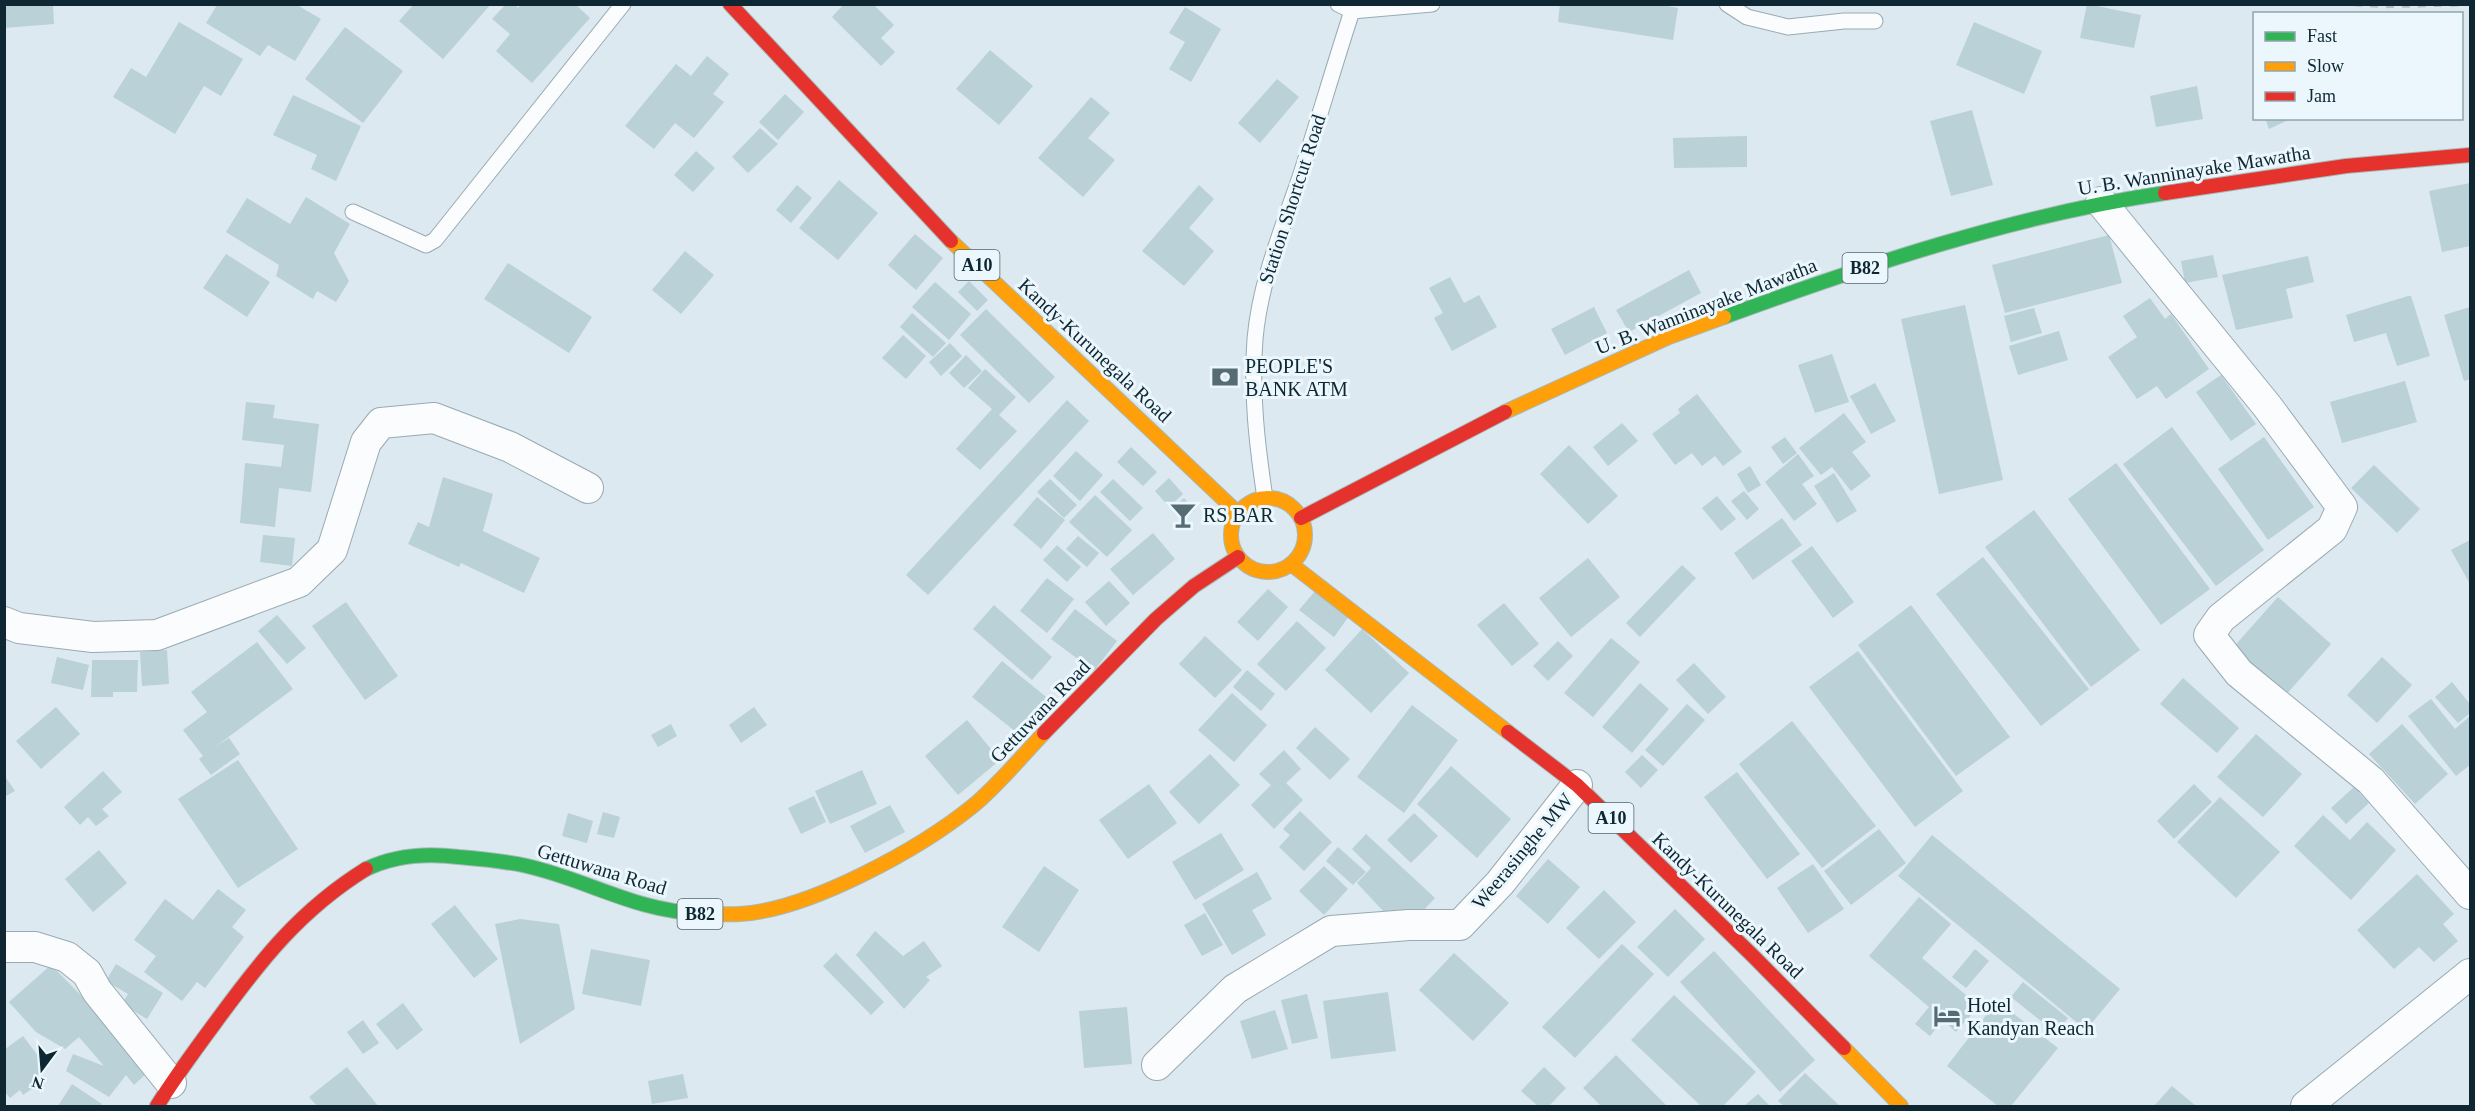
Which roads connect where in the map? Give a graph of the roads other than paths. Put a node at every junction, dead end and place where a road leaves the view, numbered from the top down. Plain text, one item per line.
1 (623, 4) edge
2 (730, 4) edge
3 (1338, 4) edge
4 (1432, 4) edge
5 (1726, 4) edge
6 (1352, 11) junction
7 (1875, 21) dead end
8 (2470, 155) edge
9 (2101, 202) junction
10 (353, 212) dead end
11 (588, 488) dead end
12 (1265, 498) junction
13 (1238, 513) junction
14 (1301, 518) junction
15 (1238, 557) junction
16 (1292, 564) junction
17 (4, 622) edge
18 (1576, 785) junction
19 (2470, 894) edge
20 (4, 947) edge
21 (2470, 974) edge
22 (1157, 1065) dead end
23 (164, 1095) edge
24 (1901, 1107) edge
25 (2306, 1107) edge

1 - 10 lane
2 - 13 main road, Kandy-Kurunegala Road / A10
3 - 6 lane
4 - 6 lane
5 - 7 lane
6 - 12 lane, Station Shortcut Road
8 - 9 main road, U. B. Wanninayake Mawatha / B82
9 - 14 main road, U. B. Wanninayake Mawatha / B82
9 - 19 street
11 - 17 street
12 - 13 main road
12 - 14 main road
13 - 15 main road
14 - 16 main road
15 - 16 main road
15 - 23 main road, Gettuwana Road / B82
16 - 18 main road, Kandy-Kurunegala Road / A10
18 - 22 street, Weerasinghe MW
18 - 24 main road, Kandy-Kurunegala Road / A10
20 - 23 street
21 - 25 street

